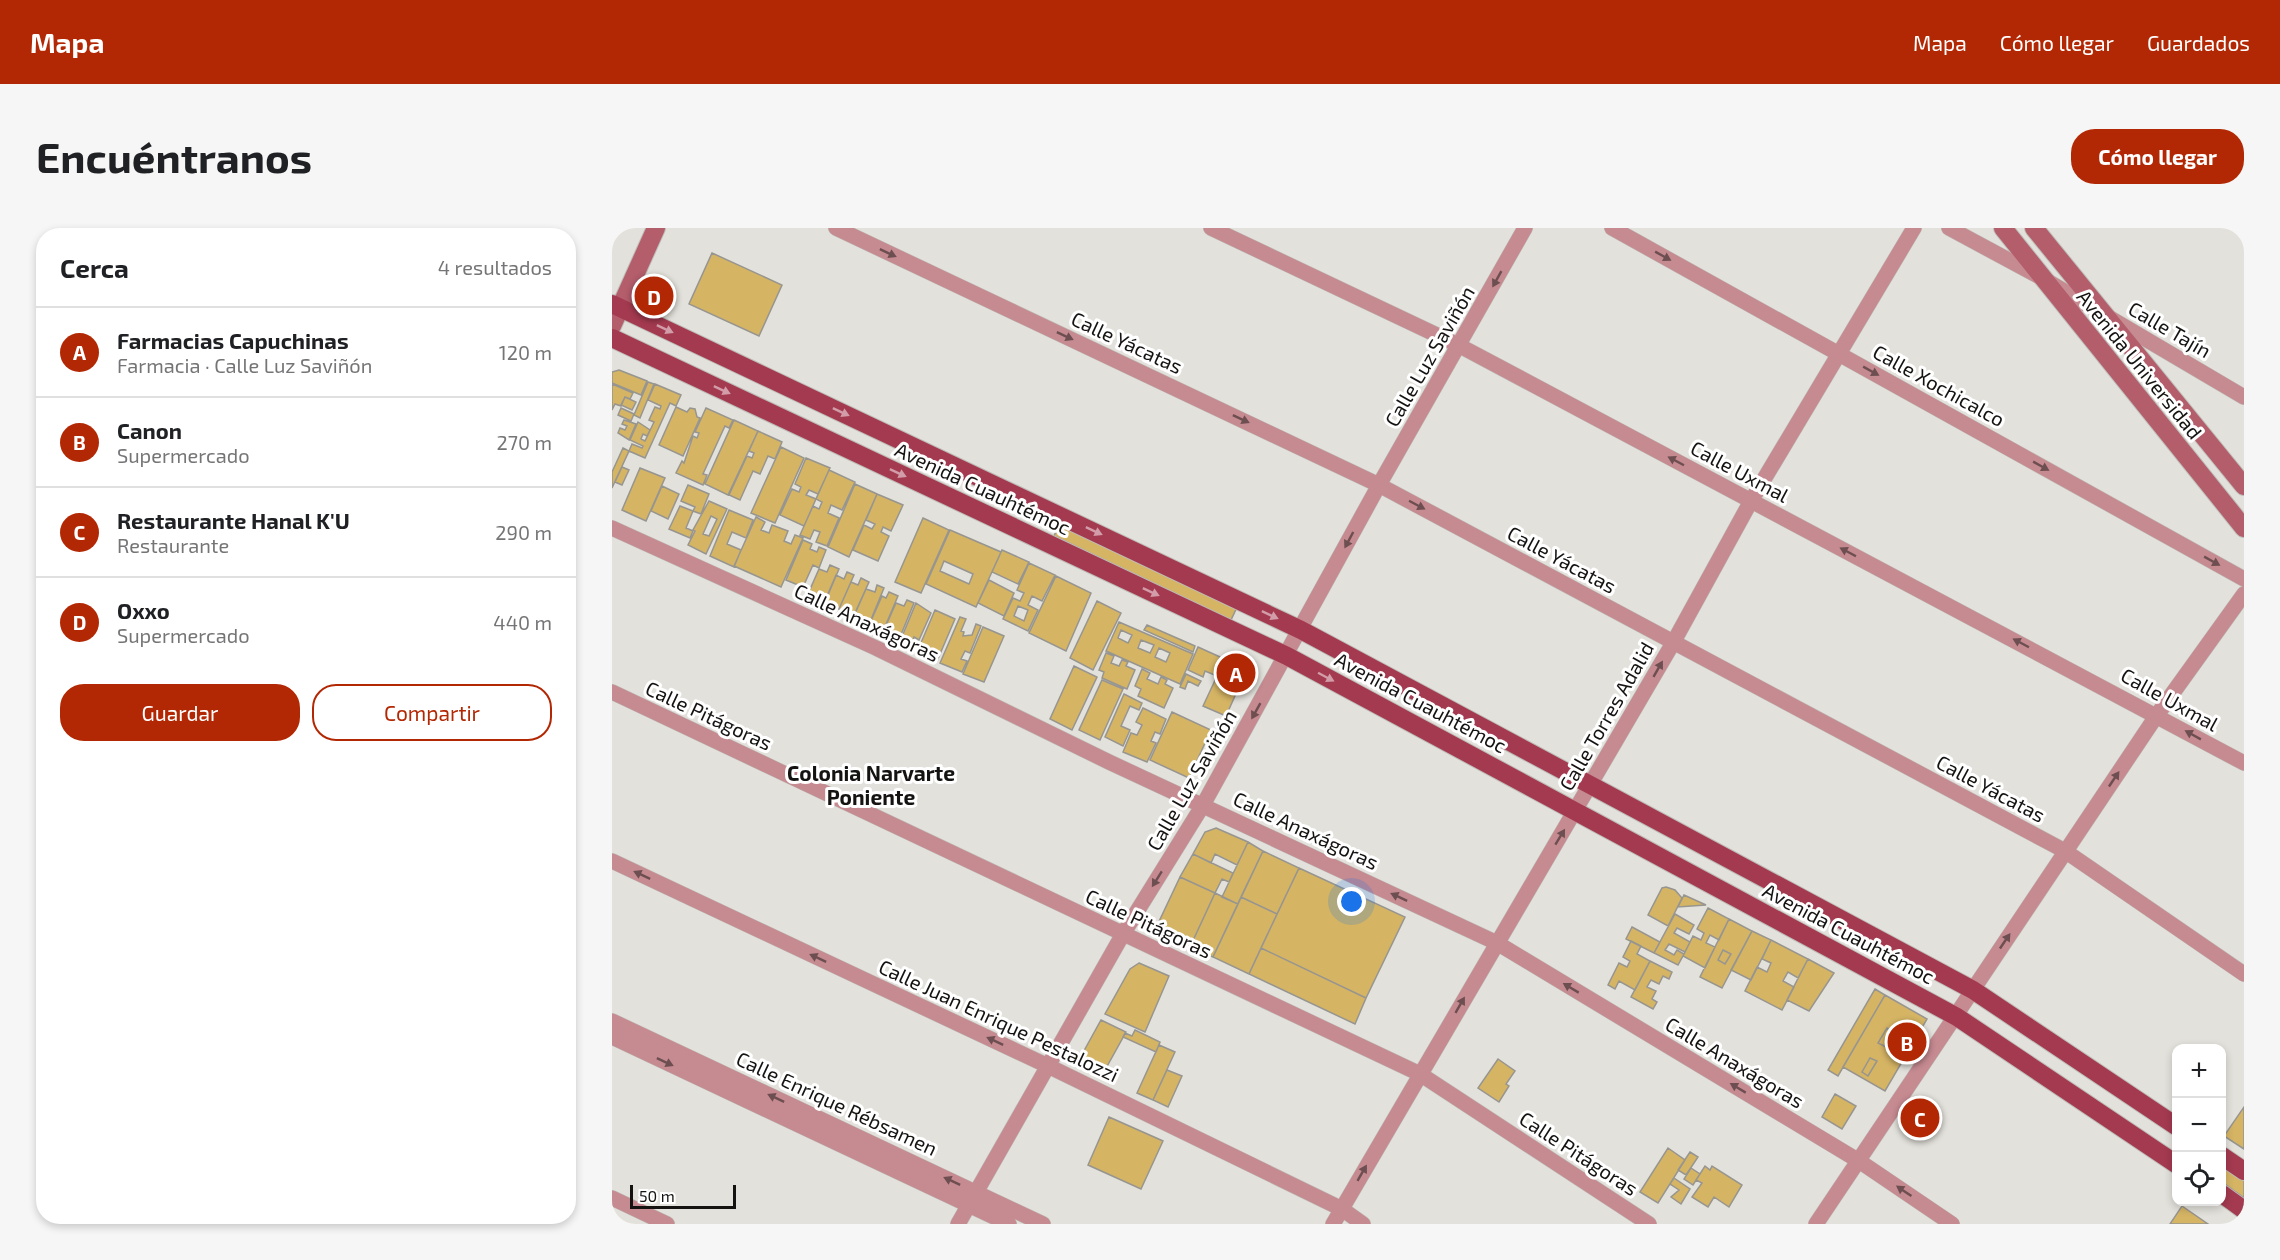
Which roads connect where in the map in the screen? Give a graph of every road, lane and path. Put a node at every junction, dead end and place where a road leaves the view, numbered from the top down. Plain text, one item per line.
1 (656, 228) edge
2 (836, 228) edge
3 (1211, 228) edge
4 (1525, 228) edge
5 (1612, 228) edge
6 (1914, 228) edge
7 (1949, 228) edge
8 (2003, 228) edge
9 (2034, 228) edge
10 (2042, 278) junction
11 (616, 306) edge
12 (2103, 315) junction
13 (612, 326) edge
14 (612, 338) edge
15 (1460, 346) junction
16 (1838, 353) junction
17 (2244, 397) edge
18 (1379, 485) junction
19 (2244, 486) edge
20 (1751, 501) junction
21 (612, 528) edge
22 (2244, 528) edge
23 (2244, 579) edge
24 (2244, 594) edge
25 (1301, 630) junction
26 (1673, 643) junction
27 (1287, 656) junction
28 (612, 693) edge
29 (2157, 715) junction
30 (2244, 763) edge
31 (1590, 784) junction
32 (1203, 805) junction
33 (1576, 810) junction
34 (2065, 851) junction
35 (612, 861) edge
36 (1123, 934) junction
37 (1497, 943) junction
38 (2244, 974) edge
39 (1973, 990) junction
40 (1957, 1017) junction
41 (612, 1021) edge
42 (612, 1037) edge
43 (1048, 1066) junction
44 (1420, 1074) junction
45 (2172, 1123) edge
46 (2226, 1159) edge
47 (1859, 1161) junction
48 (2172, 1161) edge
49 (2244, 1171) edge
50 (2226, 1197) edge
51 (612, 1198) edge
52 (972, 1198) junction
53 (1342, 1209) junction
54 (2244, 1210) edge
55 (667, 1224) edge
56 (958, 1224) edge
57 (1009, 1224) edge
58 (1043, 1224) edge
59 (1333, 1224) edge
60 (1364, 1224) edge
61 (1649, 1224) edge
62 (1816, 1224) edge
63 (1952, 1224) edge

1 - 11 main road
2 -> 18 street, Calle Yácatas
3 - 15 street, Calle Uxmal
4 -> 15 street, Calle Luz Saviñón
5 -> 16 street, Calle Xochicalco
6 - 16 street, Calle Torres Adalid
7 - 10 street, Calle Tajín
8 - 10 main road, Avenida Universidad
9 - 12 main road, Avenida Universidad
10 - 12 street, Calle Tajín
10 - 22 main road, Avenida Universidad
11 - 13 main road
11 -> 25 main road, Avenida Cuauhtémoc
12 - 17 street, Calle Tajín
12 - 19 main road, Avenida Universidad
14 -> 27 main road, Avenida Cuauhtémoc
15 - 18 street, Calle Luz Saviñón
20 -> 15 street, Calle Uxmal
16 - 20 street, Calle Torres Adalid
16 -> 23 street, Calle Xochicalco
18 -> 25 street, Calle Luz Saviñón
18 -> 26 street, Calle Yácatas
20 - 26 street, Calle Torres Adalid
29 -> 20 street, Calle Uxmal
21 - 32 street, Calle Anaxágoras
24 - 29 street
25 - 27 street, Calle Luz Saviñón
25 - 31 main road, Avenida Cuauhtémoc
31 -> 26 street, Calle Torres Adalid
26 - 34 street, Calle Yácatas
27 -> 32 street, Calle Luz Saviñón
27 -> 33 main road, Avenida Cuauhtémoc
28 - 36 street, Calle Pitágoras
30 -> 29 street, Calle Uxmal
34 -> 29 street
31 - 33 street, Calle Torres Adalid
31 - 39 main road, Avenida Cuauhtémoc
32 -> 36 street, Calle Luz Saviñón
37 -> 32 street, Calle Anaxágoras
37 -> 33 street, Calle Torres Adalid
33 - 40 main road, Avenida Cuauhtémoc
34 - 38 street, Calle Yácatas
39 -> 34 street
43 -> 35 street, Calle Juan Enrique Pestalozzi
36 - 43 street, Calle Luz Saviñón
36 - 44 street, Calle Pitágoras
44 -> 37 street, Calle Torres Adalid
47 -> 37 street, Calle Anaxágoras
39 - 40 street
39 - 45 main road, Avenida Cuauhtémoc
40 - 47 street
40 - 48 main road, Avenida Cuauhtémoc
52 -> 41 street, Calle Enrique Rébsamen
42 -> 52 street, Calle Enrique Rébsamen
43 - 52 street, Calle Luz Saviñón
43 - 53 street, Calle Juan Enrique Pestalozzi
53 -> 44 street, Calle Torres Adalid
44 - 61 street, Calle Pitágoras
46 - 49 main road
47 - 62 street
63 -> 47 street, Calle Anaxágoras
50 - 54 main road
51 - 55 street
52 - 56 street, Calle Luz Saviñón
52 - 57 street, Calle Enrique Rébsamen
52 - 58 street, Calle Enrique Rébsamen
53 - 59 street, Calle Torres Adalid
53 - 60 street, Calle Juan Enrique Pestalozzi

